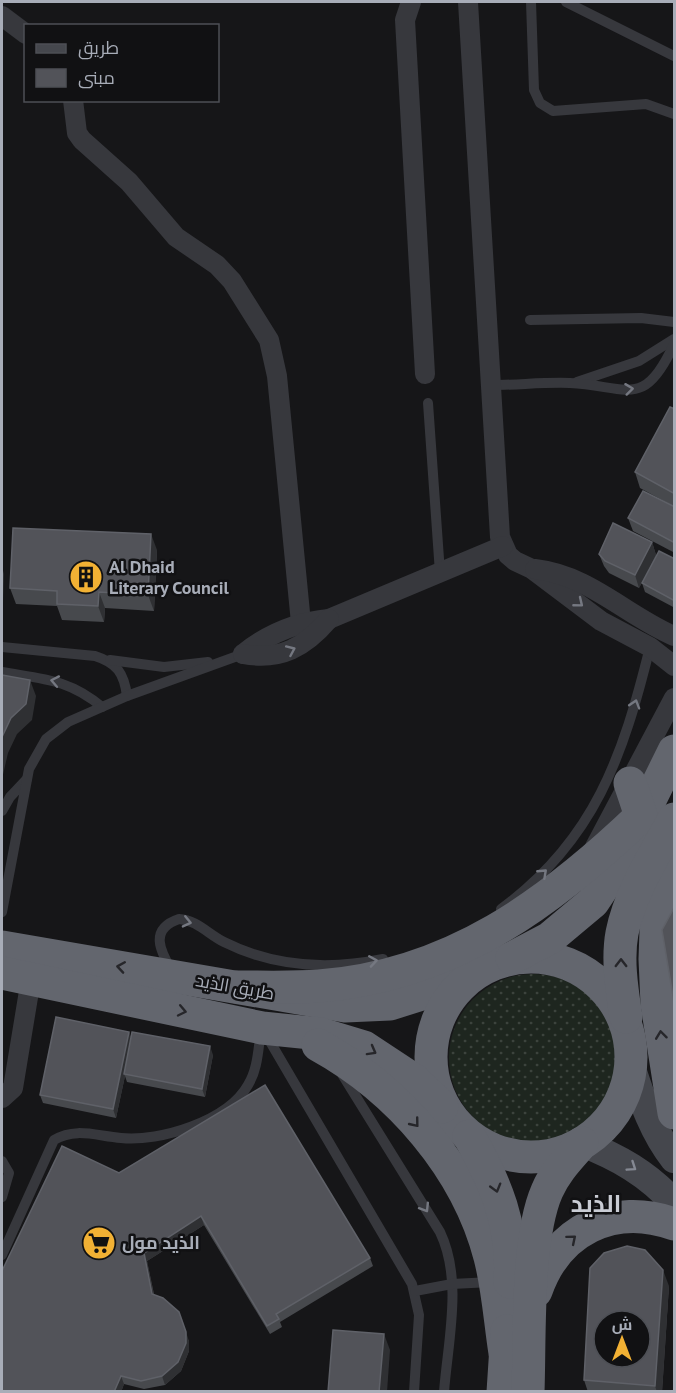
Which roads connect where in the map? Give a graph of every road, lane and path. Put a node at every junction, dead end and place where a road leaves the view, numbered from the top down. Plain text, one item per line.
1 (411, 2) edge
2 (468, 2) edge
3 (531, 2) edge
4 (566, 2) edge
5 (2, 15) edge
6 (24, 32) edge
7 (675, 56) edge
8 (73, 102) edge
9 (675, 114) edge
10 (530, 320) dead end
11 (675, 322) edge
12 (675, 339) edge
13 (675, 344) edge
14 (425, 374) dead end
15 (571, 383) junction
16 (492, 385) junction
17 (428, 403) dead end
18 (503, 546) junction
19 (532, 569) junction
20 (440, 573) junction
21 (329, 619) junction
22 (300, 623) junction
23 (667, 632) edge
24 (2, 647) edge
25 (650, 647) junction
26 (240, 656) junction
27 (107, 660) junction
28 (675, 666) edge
29 (2, 672) edge
30 (128, 696) junction
31 (675, 698) edge
32 (102, 707) junction
33 (675, 751) edge
34 (28, 778) junction
35 (630, 783) junction
36 (2, 812) edge
37 (641, 816) junction
38 (669, 834) edge
39 (583, 870) junction
40 (2, 912) edge
41 (488, 918) dead end
42 (2, 947) edge
43 (395, 957) dead end
44 (510, 959) junction
45 (16, 976) edge
46 (175, 976) junction
47 (466, 980) junction
48 (237, 987) junction
49 (262, 1028) junction
50 (328, 1051) junction
51 (631, 1054) junction
52 (2, 1098) edge
53 (445, 1110) junction
54 (675, 1113) edge
55 (469, 1137) junction
56 (582, 1143) junction
57 (675, 1159) edge
58 (2, 1161) edge
59 (2, 1197) edge
60 (675, 1203) edge
61 (675, 1224) edge
62 (2, 1255) edge
63 (494, 1282) junction
64 (452, 1284) junction
65 (415, 1292) junction
66 (531, 1304) junction
67 (505, 1353) junction
68 (414, 1392) edge
69 (444, 1392) edge
70 (503, 1392) edge
71 (528, 1392) edge

1 - 14 street
2 - 16 street
3 - 9 lane
4 - 7 lane
5 - 6 street
8 - 22 street
10 - 11 lane
12 - 15 lane
15 -> 13 lane
15 - 16 lane
16 - 18 street
17 - 20 lane
18 - 19 street
18 - 20 street
19 - 23 street
19 -> 25 street
20 - 21 street
21 - 22 street
26 -> 21 street
22 - 26 street
23 - 25 street
24 - 27 lane
25 - 28 street
41 -> 25 lane
26 - 27 lane
26 - 30 lane
27 - 30 lane
32 -> 29 lane
30 - 32 lane
31 - 35 street
32 - 34 lane
33 - 37 highway
34 - 36 lane
34 - 40 lane
35 - 37 highway
35 - 39 street
37 - 39 highway
37 - 44 highway
51 -> 38 highway
54 -> 38 highway
39 - 48 highway
46 -> 42 highway, طريق الذيد
46 -> 43 lane
44 - 47 highway
44 - 51 highway
45 -> 49 highway, طريق الذيد
45 - 52 street
46 - 48 highway, طريق الذيد
47 - 48 highway, طريق الذيد
47 - 53 highway
49 - 50 highway
49 -> 53 highway, طريق الذيد
49 - 62 lane
49 - 65 lane
50 -> 63 highway
50 -> 64 lane
51 - 56 highway
51 - 57 street
53 - 55 highway
55 - 56 highway
55 -> 67 highway
56 -> 60 street
56 - 66 highway
58 - 59 lane
66 -> 61 highway
63 - 64 lane
63 - 67 highway
64 - 65 lane
64 - 69 lane
65 - 68 lane
66 - 71 highway
67 - 70 highway

